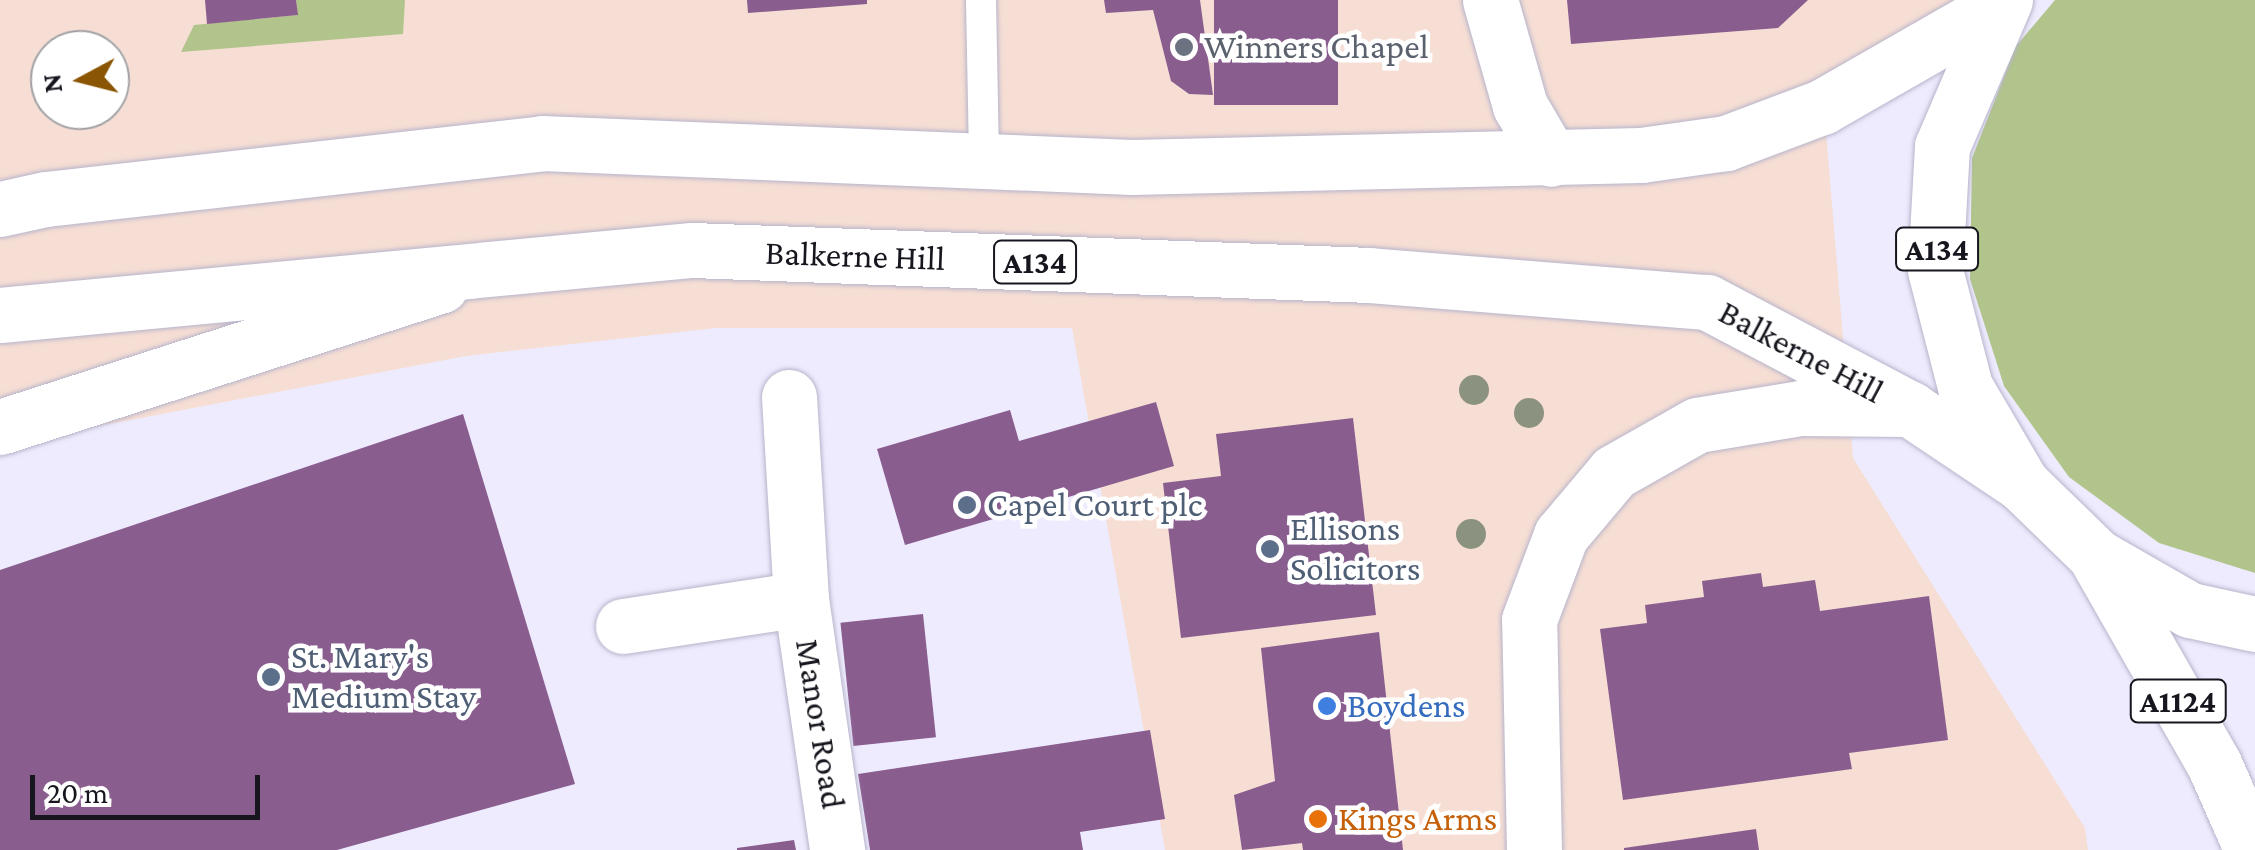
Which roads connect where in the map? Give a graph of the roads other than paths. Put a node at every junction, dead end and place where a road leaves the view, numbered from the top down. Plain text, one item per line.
1 (981, 0) edge
2 (1490, 0) edge
3 (2002, 3) edge
4 (1551, 159) junction
5 (984, 161) junction
6 (0, 209) edge
7 (482, 272) junction
8 (0, 315) edge
9 (789, 397) dead end
10 (1910, 409) junction
11 (0, 427) edge
12 (2022, 484) junction
13 (2096, 556) junction
14 (801, 599) junction
15 (2255, 624) edge
16 (623, 626) dead end
17 (838, 850) edge
18 (1534, 850) edge
19 (2252, 850) edge

1 - 5 lane
2 - 4 main road
3 - 4 main road, A134
3 - 12 main road, A134
4 - 5 main road, A134
5 - 6 main road, A134
7 - 8 main road, Balkerne Hill / A134
7 - 10 main road, Balkerne Hill / A134
7 - 11 main road
9 - 14 main road, Manor Road
10 - 12 main road, Balkerne Hill / A134
10 - 18 main road
12 - 13 main road, A134
13 - 15 main road, A134
13 - 19 main road, A1124
14 - 16 main road, Manor Road
14 - 17 main road, Manor Road

